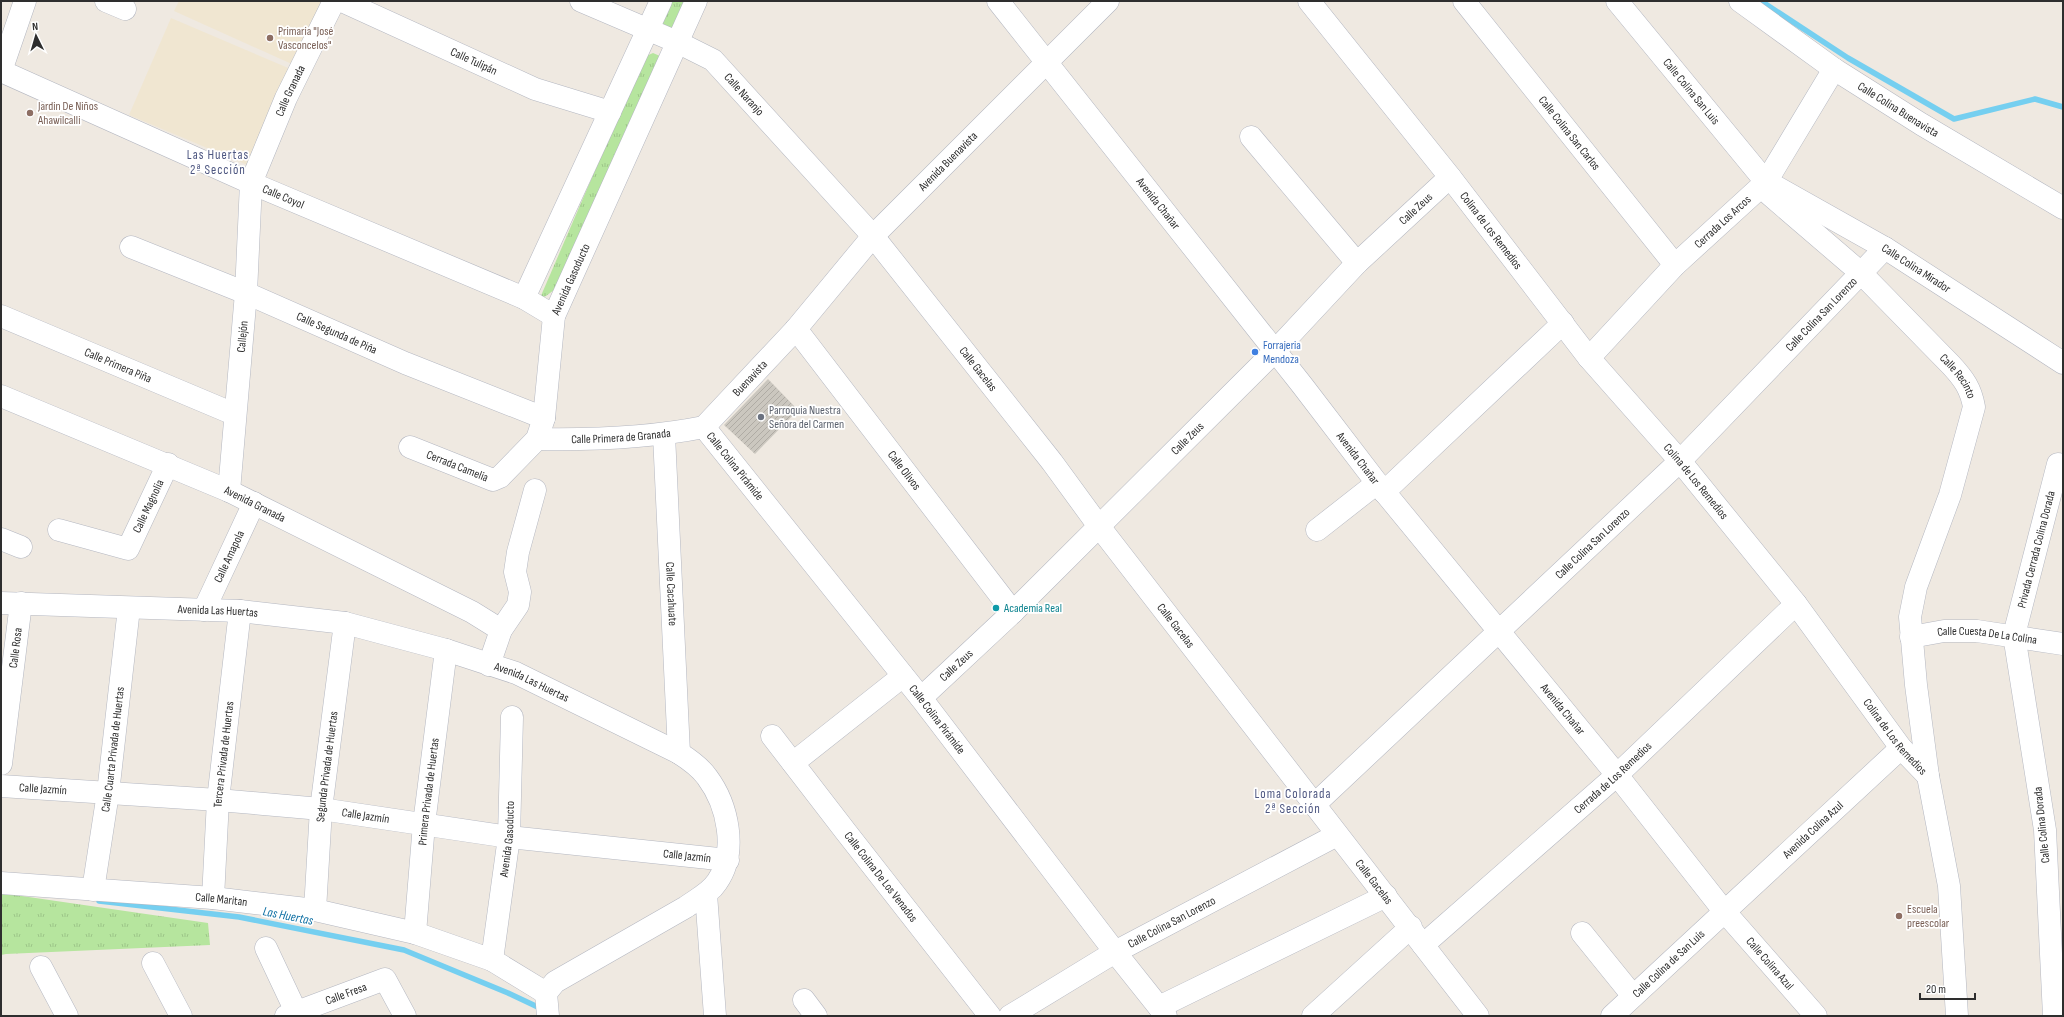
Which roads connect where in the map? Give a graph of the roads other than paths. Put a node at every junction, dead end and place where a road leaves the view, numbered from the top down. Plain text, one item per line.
1 (25, 1) edge
2 (334, 1) edge
3 (342, 1) edge
4 (581, 1) edge
5 (661, 1) edge
6 (696, 1) edge
7 (998, 1) edge
8 (1108, 1) edge
9 (1309, 1) edge
10 (1464, 1) edge
11 (1617, 1) edge
12 (1740, 1) edge
13 (648, 31) junction
14 (677, 42) junction
15 (1046, 63) junction
16 (1834, 69) junction
17 (1, 71) edge
18 (610, 112) junction
19 (1251, 136) dead end
20 (1450, 177) junction
21 (1766, 182) junction
22 (251, 183) junction
23 (2063, 208) edge
24 (872, 236) junction
25 (131, 247) dead end
26 (1884, 248) junction
27 (1357, 263) junction
28 (1675, 265) junction
29 (1861, 273) junction
30 (246, 293) junction
31 (524, 298) junction
32 (1, 316) edge
33 (554, 316) junction
34 (1563, 323) junction
35 (796, 330) junction
36 (1274, 352) junction
37 (1589, 358) junction
38 (2063, 363) edge
39 (1, 396) edge
40 (234, 414) junction
41 (544, 418) junction
42 (704, 427) junction
43 (664, 435) junction
44 (537, 439) junction
45 (410, 447) dead end
46 (1680, 460) junction
47 (168, 464) junction
48 (2058, 464) dead end
49 (1381, 488) junction
50 (535, 490) dead end
51 (229, 491) junction
52 (254, 503) junction
53 (1098, 525) junction
54 (59, 530) dead end
55 (1317, 530) dead end
56 (1, 539) edge
57 (21, 547) dead end
58 (11, 603) edge
59 (1796, 604) junction
60 (129, 608) junction
61 (204, 610) junction
62 (240, 611) junction
63 (1013, 612) junction
64 (345, 623) junction
65 (501, 630) junction
66 (1500, 632) junction
67 (2014, 635) junction
68 (1911, 637) junction
69 (2063, 644) edge
70 (446, 650) junction
71 (489, 665) junction
72 (903, 676) junction
73 (921, 698) junction
74 (512, 717) dead end
75 (772, 736) dead end
76 (1901, 748) junction
77 (679, 753) junction
78 (793, 763) junction
79 (1, 764) edge
80 (1617, 775) junction
81 (1928, 776) junction
82 (1, 786) edge
83 (108, 793) junction
84 (218, 800) junction
85 (1314, 806) junction
86 (321, 809) junction
87 (424, 824) junction
88 (1337, 835) junction
89 (509, 836) junction
90 (728, 860) junction
91 (1, 882) edge
92 (93, 890) junction
93 (706, 894) junction
94 (1386, 896) junction
95 (213, 898) junction
96 (315, 910) junction
97 (1724, 911) junction
98 (1411, 928) junction
99 (415, 933) junction
100 (1582, 933) dead end
101 (1423, 945) junction
102 (266, 948) dead end
103 (1115, 952) junction
104 (492, 960) junction
105 (153, 963) dead end
106 (42, 967) dead end
107 (1633, 996) junction
108 (547, 1003) edge
109 (1162, 1012) edge
110 (1321, 1013) edge
111 (293, 1015) edge
112 (67, 1016) edge
113 (181, 1016) edge
114 (405, 1016) edge
115 (715, 1016) edge
116 (990, 1016) edge
117 (1010, 1016) edge
118 (1478, 1016) edge
119 (1612, 1016) edge
120 (1816, 1016) edge
121 (1957, 1016) edge
122 (2054, 1016) edge

1 - 17 street
2 - 22 street, Calle Granada
3 - 18 street, Calle Tulipán
4 - 13 street, Calle Naranjo
5 - 13 street
6 - 14 street, Avenida Gasoducto
7 - 15 street, Avenida Chañar
8 - 15 street, Avenida Buenavista
9 - 20 street, Colina de Los Remedios
10 - 28 street, Calle Colina San Carlos
11 - 21 street, Calle Colina San Luis
12 - 16 street, Calle Colina Buenavista
13 - 14 street, Calle Naranjo
13 - 18 street
14 - 24 street, Calle Naranjo
14 - 33 street, Avenida Gasoducto
15 - 24 street, Avenida Buenavista
15 - 36 street, Avenida Chañar
16 - 21 street, Cerrada Los Arcos
16 - 23 street, Calle Colina Buenavista
17 - 22 street, Calle Coyol
18 - 31 street
19 - 27 street
20 - 27 street, Calle Zeus
20 - 34 street, Colina de Los Remedios
21 - 26 street, Calle Colina Mirador
21 - 28 street, Cerrada Los Arcos
21 - 29 street, Calle Recinto
22 - 30 street, Callejón
22 - 31 street, Calle Coyol
24 - 35 street, Avenida Buenavista
24 - 53 street, Calle Gacelas
25 - 30 street, Calle Segunda de Piña
26 - 29 street, Calle Colina San Lorenzo
26 - 38 street, Calle Colina Mirador
27 - 36 street, Calle Zeus
28 - 37 street, Cerrada Los Arcos
29 - 46 street, Calle Colina San Lorenzo
29 - 68 street, Calle Recinto
30 - 40 street, Callejón
30 - 41 street, Calle Segunda de Piña
31 - 33 street, Avenida Gasoducto
32 - 40 street, Calle Primera Piña
33 - 41 street
34 - 37 street, Colina de Los Remedios
34 - 49 street
35 - 42 street, Buenavista
35 - 63 street, Calle Olivos
36 - 49 street, Avenida Chañar
36 - 53 street, Calle Zeus
37 - 46 street, Colina de Los Remedios
39 - 47 street, Avenida Granada
40 - 51 street, Callejón
41 - 44 street
42 - 43 street, Calle Primera de Granada
42 - 72 street, Calle Colina Pirámide
43 - 44 street, Calle Primera de Granada
43 - 77 street, Calle Cacahuate
44 - 45 street, Cerrada Camelia
46 - 59 street, Colina de Los Remedios
46 - 66 street, Calle Colina San Lorenzo
47 - 51 street, Avenida Granada
47 - 54 street, Calle Magnolia
48 - 67 street, Privada Cerrada Colina Dorada
49 - 55 street
49 - 66 street, Avenida Chañar
50 - 65 street
51 - 52 street, Avenida Granada
52 - 61 street, Calle Amapola
52 - 65 street, Avenida Granada
53 - 63 street, Calle Zeus
53 - 85 street, Calle Gacelas
56 - 57 street
58 - 60 street, Avenida Las Huertas
58 - 79 street, Calle Rosa
59 - 76 street, Colina de Los Remedios
59 - 80 street, Cerrada de Los Remedios
60 - 61 street, Avenida Las Huertas
60 - 83 street, Calle Cuarta Privada de Huertas
61 - 62 street, Avenida Las Huertas
62 - 64 street, Avenida Las Huertas
62 - 84 street, Tercera Privada de Huertas
63 - 73 street, Calle Zeus
64 - 70 street, Avenida Las Huertas
64 - 86 street, Segunda Privada de Huertas
65 - 71 street
66 - 80 street, Avenida Chañar
66 - 85 street, Calle Colina San Lorenzo
67 - 68 street, Calle Cuesta De La Colina
67 - 69 street, Calle Cuesta De La Colina
67 - 122 street, Calle Colina Dorada
68 - 81 street, Calle Recinto
70 - 71 street, Avenida Las Huertas
70 - 87 street, Primera Privada de Huertas
71 - 77 street, Avenida Las Huertas
72 - 73 street, Calle Colina Pirámide
72 - 78 street
73 - 103 street, Calle Colina Pirámide
74 - 89 street, Avenida Gasoducto
75 - 78 street, Calle Colina De Los Venados
76 - 81 street, Colina de Los Remedios
76 - 97 street, Avenida Colina Azul
77 - 90 street, Avenida Las Huertas
78 - 116 street, Calle Colina De Los Venados
80 - 97 street, Avenida Chañar
80 - 101 street, Cerrada de Los Remedios
81 - 121 street, Colina de Los Remedios
82 - 83 street, Calle Jazmín
83 - 84 street, Calle Jazmín
83 - 92 street, Calle Cuarta Privada de Huertas
84 - 86 street, Calle Jazmín
84 - 95 street, Tercera Privada de Huertas
85 - 88 street, Calle Gacelas
86 - 87 street, Calle Jazmín
86 - 96 street, Segunda Privada de Huertas
87 - 89 street, Calle Jazmín
87 - 99 street, Primera Privada de Huertas
88 - 94 street, Calle Gacelas
88 - 103 street, Calle Colina San Lorenzo
89 - 90 street, Calle Jazmín
89 - 104 street, Avenida Gasoducto
90 - 93 street, Avenida Las Huertas
91 - 92 street, Calle Maritan
92 - 95 street, Calle Maritan
93 - 108 street, Avenida Las Huertas
93 - 115 street
94 - 98 street, Calle Gacelas
94 - 109 street
95 - 96 street, Calle Maritan
96 - 99 street, Calle Maritan
97 - 107 street, Calle Colina de San Luis
97 - 120 street, Calle Colina Azul
98 - 101 street, Calle Gacelas
98 - 110 street
99 - 104 street, Calle Maritan
100 - 107 street
101 - 118 street, Calle Gacelas
102 - 111 street
103 - 109 street, Calle Colina Pirámide
103 - 117 street, Calle Colina San Lorenzo
104 - 108 street, Calle Maritan
105 - 113 street
106 - 112 street
107 - 119 street, Calle Colina de San Luis
111 - 114 street, Calle Fresa

